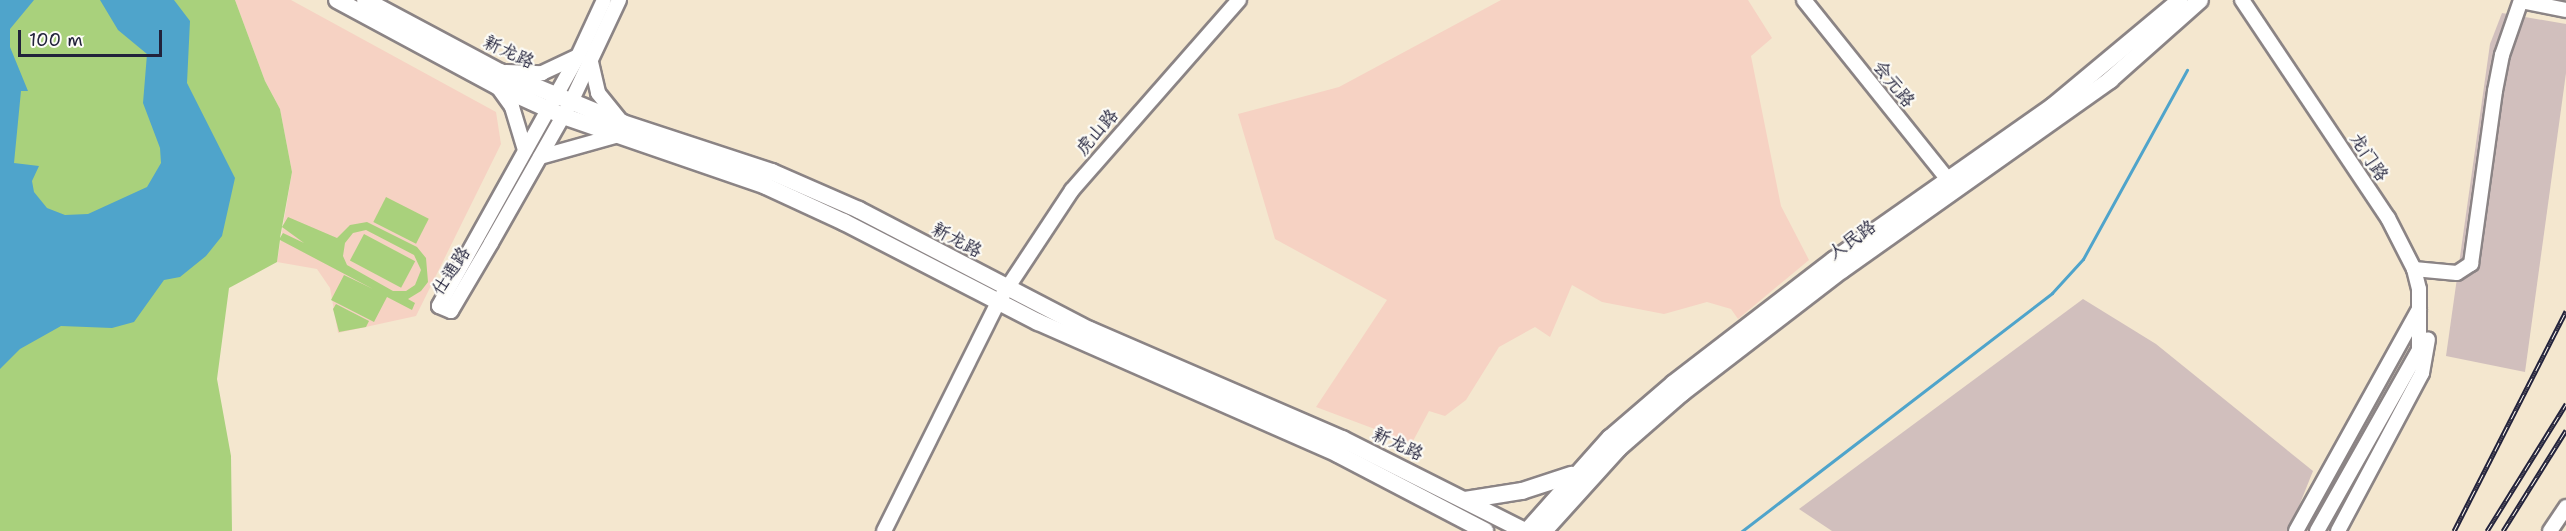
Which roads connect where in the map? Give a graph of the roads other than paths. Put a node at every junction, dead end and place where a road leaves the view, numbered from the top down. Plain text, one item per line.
1 (337, 0) edge
2 (365, 0) edge
3 (604, 0) edge
4 (619, 0) edge
5 (1239, 0) edge
6 (1804, 0) edge
7 (2180, 0) edge
8 (2200, 0) edge
9 (2242, 0) edge
10 (2521, 1) edge
11 (2566, 10) edge
12 (578, 56) junction
13 (591, 62) junction
14 (499, 79) junction
15 (559, 105) junction
16 (619, 129) junction
17 (525, 150) junction
18 (540, 157) junction
19 (1952, 185) junction
20 (2414, 269) junction
21 (1003, 295) junction
22 (2419, 309) junction
23 (1577, 473) junction
24 (1464, 500) junction
25 (2566, 507) edge
26 (1466, 525) edge
27 (884, 531) edge
28 (1485, 531) edge
29 (1526, 531) edge
30 (1544, 531) edge
31 (2296, 531) edge
32 (2317, 531) edge
33 (2338, 531) edge
34 (2550, 531) edge

1 - 14 main road, 新龙路
2 - 14 main road, 新龙路
3 - 12 street, 仕通路
4 - 13 street, 仕通路
5 - 21 street, 虎山路
6 - 19 street, 会元路
7 - 19 main road, 人民路
8 - 19 main road, 人民路
9 - 20 street, 龙门路
10 - 11 street
10 - 20 street
12 - 14 street
12 - 15 street, 仕通路
13 - 15 street, 仕通路
13 - 16 street
14 - 15 main road, 新龙路
14 - 17 street
15 - 16 main road, 新龙路
15 - 17 street, 仕通路
15 - 18 street, 仕通路
16 - 18 street
16 - 21 main road, 新龙路
17 - 18 street, 仕通路
19 - 23 main road, 人民路
19 - 30 main road, 人民路
20 - 22 street, 龙门路
21 - 24 main road, 新龙路
21 - 26 main road, 新龙路
21 - 27 street, 虎山路
22 - 31 street
22 - 32 street, 龙门路
22 - 33 street
23 - 24 main road
23 - 29 main road, 人民路
24 - 29 main road, 新龙路
25 - 34 street
26 - 28 main road, 新龙路

